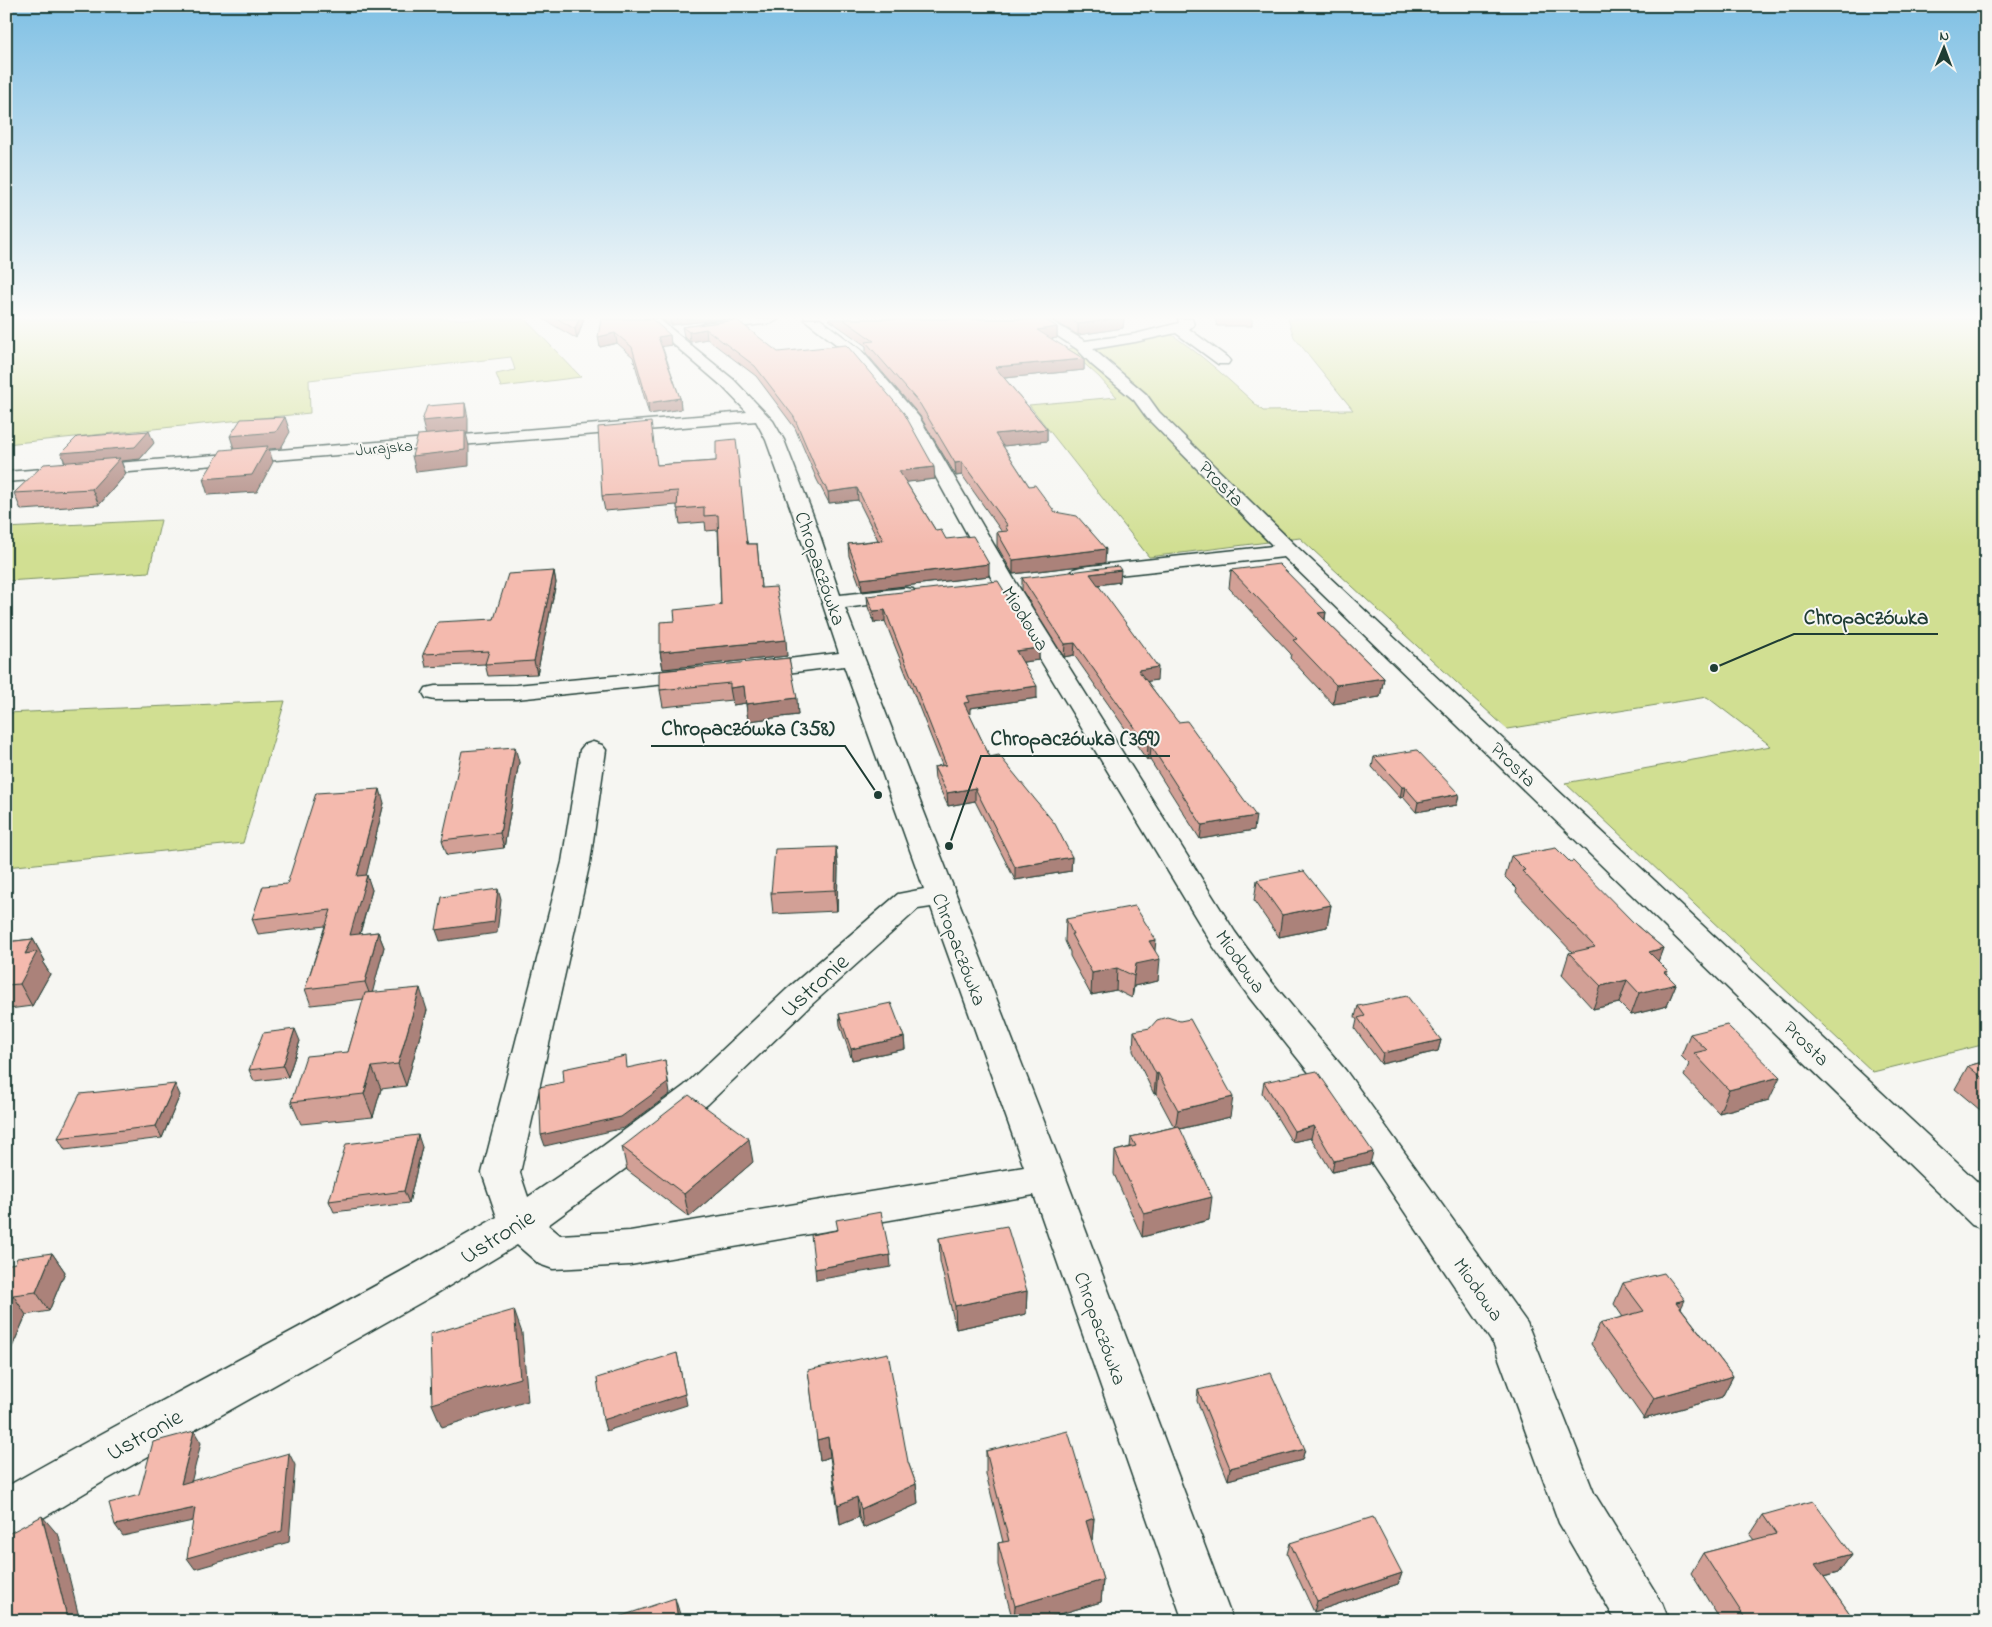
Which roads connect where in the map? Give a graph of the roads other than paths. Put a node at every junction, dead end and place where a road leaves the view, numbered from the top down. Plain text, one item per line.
1 (740, 395) edge
2 (891, 395) edge
3 (1138, 395) edge
4 (761, 416) junction
5 (6, 477) edge
6 (1289, 550) junction
7 (1063, 575) edge
8 (926, 591) edge
9 (832, 603) junction
10 (853, 658) junction
11 (435, 693) dead end
12 (592, 750) dead end
13 (940, 896) junction
14 (1047, 1178) junction
15 (1986, 1214) edge
16 (519, 1224) junction
17 (6, 1513) edge
18 (1208, 1621) edge
19 (1644, 1621) edge

1 - 4 street, Chropaczówka
2 - 19 street, Miodowa
3 - 6 street, Prosta
4 - 5 street, Jurajska
4 - 9 street, Chropaczówka
6 - 7 street
6 - 15 street, Prosta
8 - 9 street
9 - 10 street, Chropaczówka
10 - 11 street
10 - 13 street, Chropaczówka
12 - 16 street
13 - 14 street, Chropaczówka
13 - 16 street, Ustronie
14 - 16 street
14 - 18 street, Chropaczówka
16 - 17 street, Ustronie

